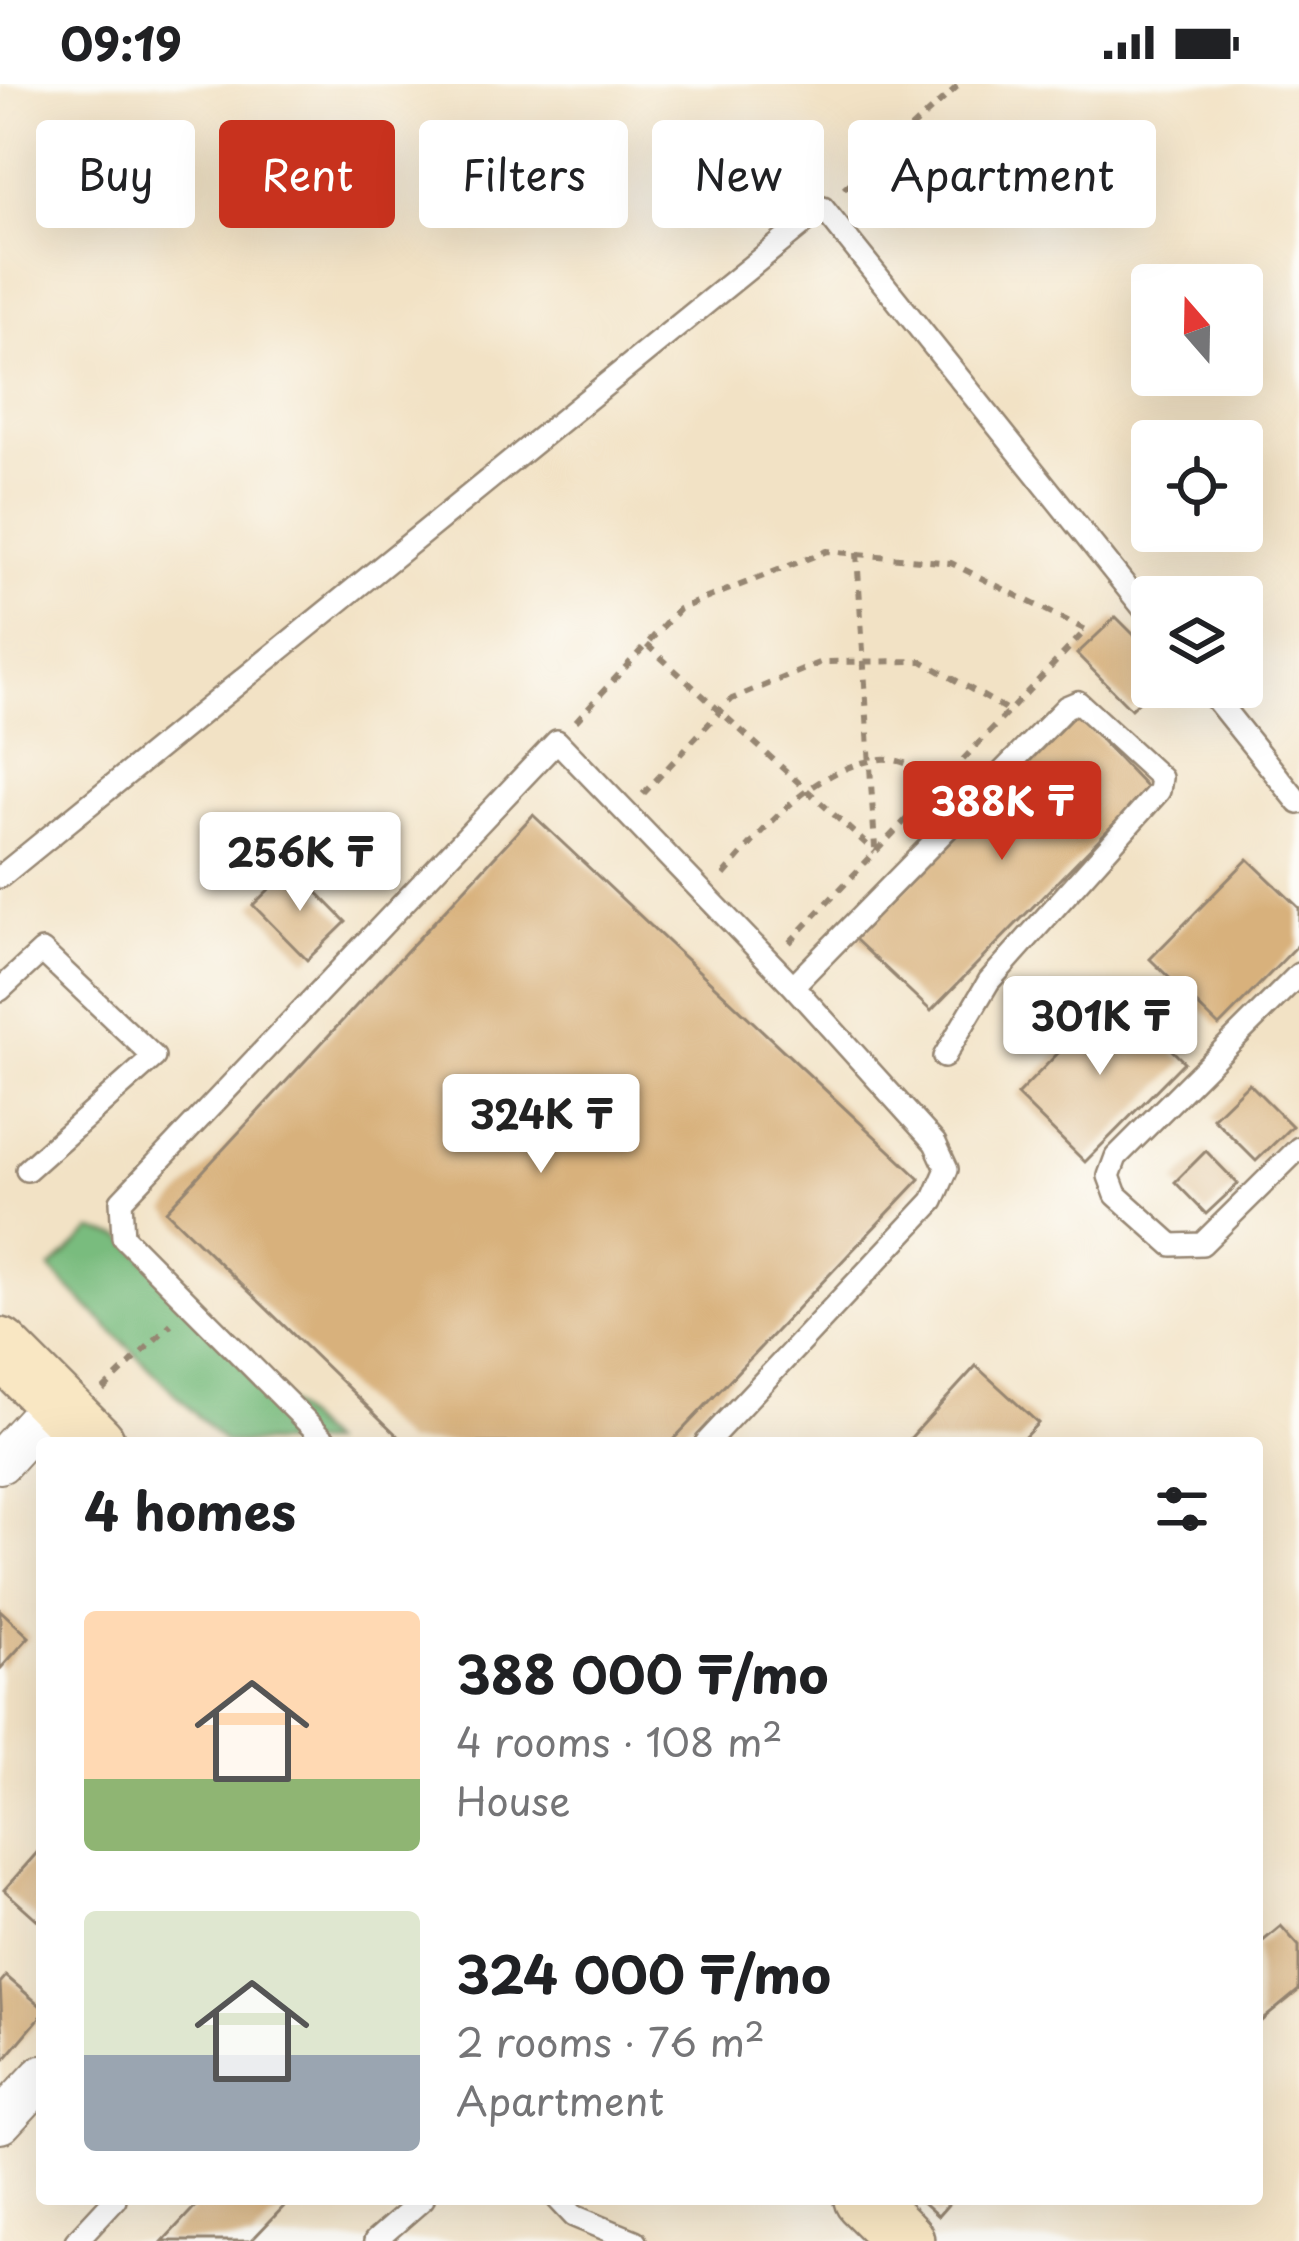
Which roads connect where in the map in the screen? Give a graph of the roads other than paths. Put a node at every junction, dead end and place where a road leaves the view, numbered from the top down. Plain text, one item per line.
1 (1131, 593) edge
2 (1223, 708) edge
3 (1299, 803) edge
4 (0, 877) edge
5 (1299, 974) edge
6 (793, 986) junction
7 (0, 990) edge
8 (944, 1057) dead end
9 (1299, 1148) edge
10 (27, 1170) dead end
11 (0, 1347) edge
12 (75, 1422) edge
13 (47, 1437) edge
14 (322, 1437) edge
15 (712, 1437) edge
16 (36, 1443) edge
17 (0, 1462) edge
18 (36, 2083) edge
19 (0, 2122) edge
20 (109, 2205) edge
21 (416, 2205) edge
22 (564, 2205) edge
23 (869, 2205) edge
24 (76, 2241) edge
25 (375, 2241) edge
26 (635, 2241) edge
27 (905, 2241) edge

1 - 4 lane
2 - 3 lane
5 - 9 lane
6 - 8 lane
6 - 14 lane
6 - 15 lane
7 - 10 lane
11 - 12 main road
12 - 13 street
16 - 17 street
18 - 19 street
20 - 24 lane
21 - 25 lane
22 - 26 lane
23 - 27 main road

